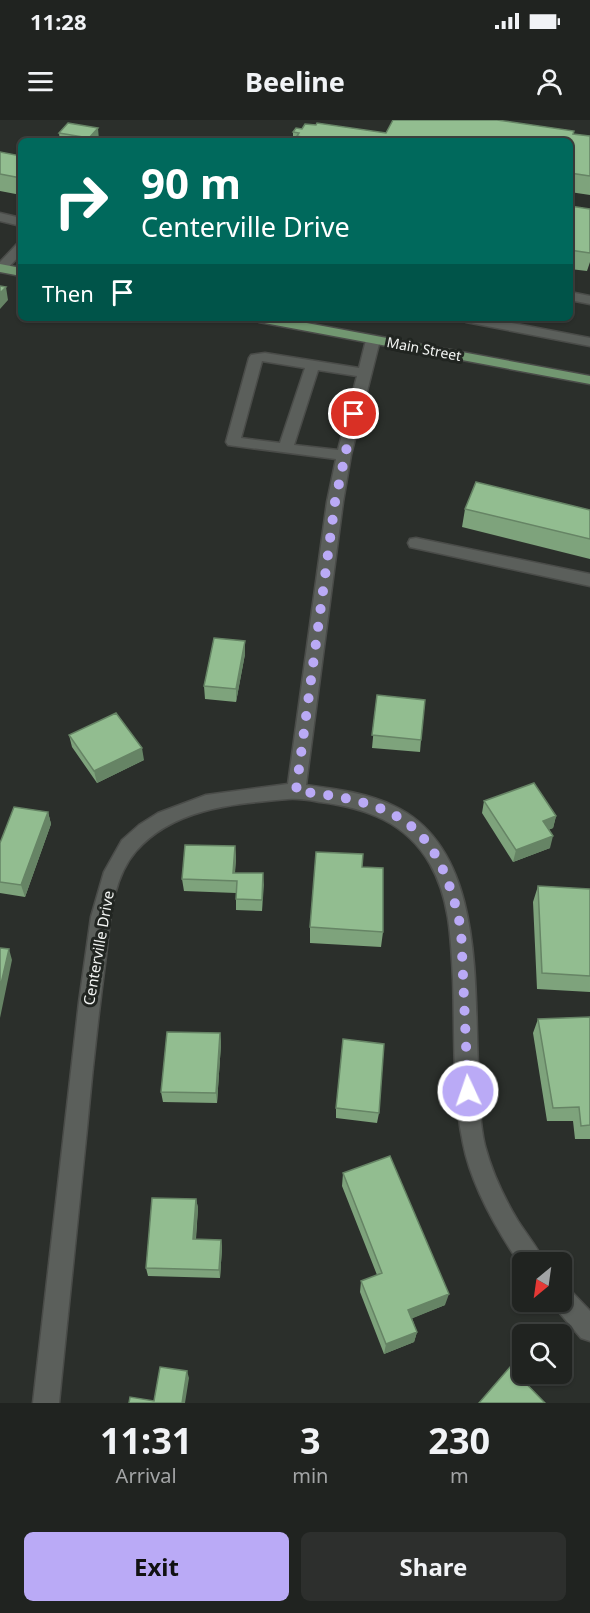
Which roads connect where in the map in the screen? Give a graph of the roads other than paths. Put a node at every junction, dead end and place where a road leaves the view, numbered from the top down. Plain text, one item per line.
1 (0, 217) edge
2 (18, 221) edge
3 (18, 250) edge
4 (0, 268) edge
5 (18, 271) edge
6 (573, 297) edge
7 (590, 300) edge
8 (275, 321) edge
9 (482, 321) edge
10 (373, 340) junction
11 (590, 342) edge
12 (313, 364) junction
13 (364, 373) junction
14 (590, 380) edge
15 (286, 448) junction
16 (344, 455) junction
17 (416, 543) dead end
18 (590, 580) edge
19 (296, 791) junction
20 (526, 1252) edge
21 (572, 1309) edge
22 (590, 1329) edge
23 (46, 1403) edge

1 - 2 street
3 - 4 street
4 - 5 main road
6 - 7 street
8 - 10 main road, Main Street
9 - 11 street
10 - 13 street
10 - 14 main road, Main Street
12 - 13 street
12 - 15 street
12 - 15 street
13 - 16 street
15 - 16 street
16 - 19 street
17 - 18 street
19 - 20 street, Centerville Drive
19 - 23 street, Centerville Drive
21 - 22 street

